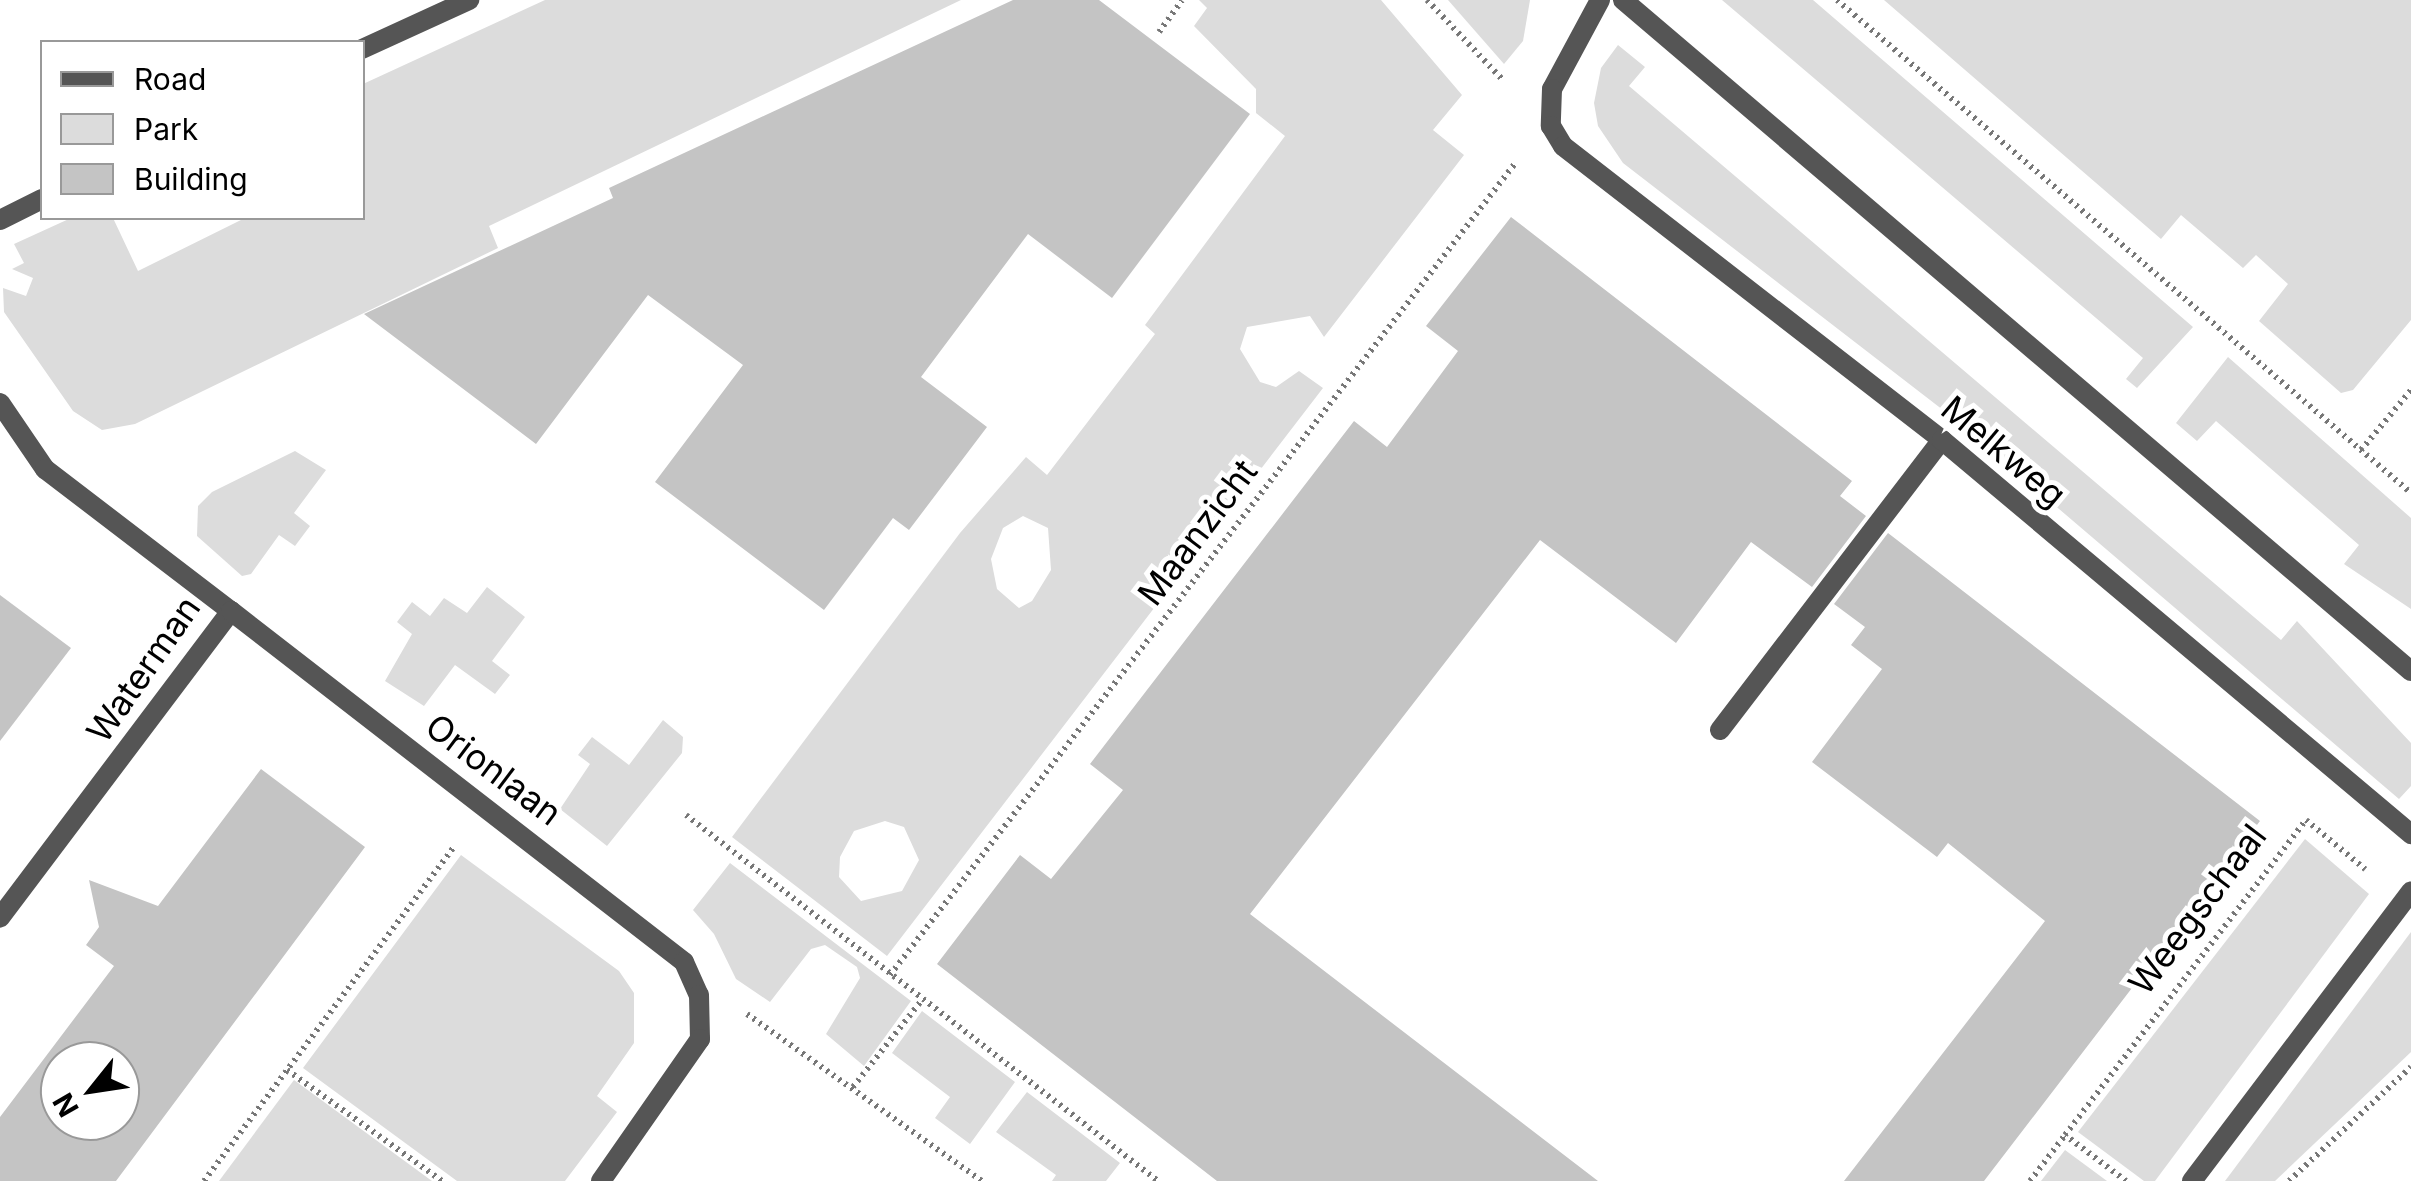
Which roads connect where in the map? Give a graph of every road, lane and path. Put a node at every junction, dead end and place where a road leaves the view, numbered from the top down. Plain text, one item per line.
1 (470, 0) edge
2 (1182, 0) edge
3 (1427, 0) edge
4 (1600, 0) edge
5 (1623, 0) edge
6 (1836, 0) edge
7 (1159, 32) dead end
8 (365, 48) edge
9 (1551, 126) junction
10 (40, 201) edge
11 (0, 220) edge
12 (2411, 390) edge
13 (0, 403) edge
14 (1942, 440) junction
15 (2361, 450) junction
16 (2411, 493) edge
17 (232, 611) junction
18 (2411, 670) edge
19 (1720, 730) dead end
20 (486, 804) junction
21 (686, 815) dead end
22 (2411, 834) edge
23 (2405, 896) edge
24 (0, 918) edge
25 (890, 975) junction
26 (699, 995) junction
27 (922, 1000) junction
28 (2411, 1068) edge
29 (286, 1070) junction
30 (853, 1087) junction
31 (2065, 1135) junction
32 (204, 1181) edge
33 (442, 1181) edge
34 (602, 1181) edge
35 (982, 1181) edge
36 (1158, 1181) edge
37 (2030, 1181) edge
38 (2126, 1181) edge
39 (2192, 1181) edge
40 (2289, 1181) edge

1 - 8 street
2 - 7 path
3 - 9 path
4 - 9 street
5 - 18 street
6 - 15 path
9 - 14 street, Melkweg
9 - 25 path, Maanzicht
10 - 11 street
12 - 15 path
13 - 17 street, Waterman
14 - 19 street
14 - 22 street, Melkweg
15 - 16 path
17 - 20 street, Orionlaan
17 - 24 street, Waterman
20 - 26 street, Orionlaan
20 - 29 path
21 - 25 path
23 - 31 path, Weegschaal
23 - 39 street
25 - 27 path
26 - 30 path
26 - 34 street
27 - 30 path
27 - 36 path
28 - 40 path
29 - 32 path
29 - 33 path
30 - 35 path
31 - 37 path, Weegschaal
31 - 38 path

